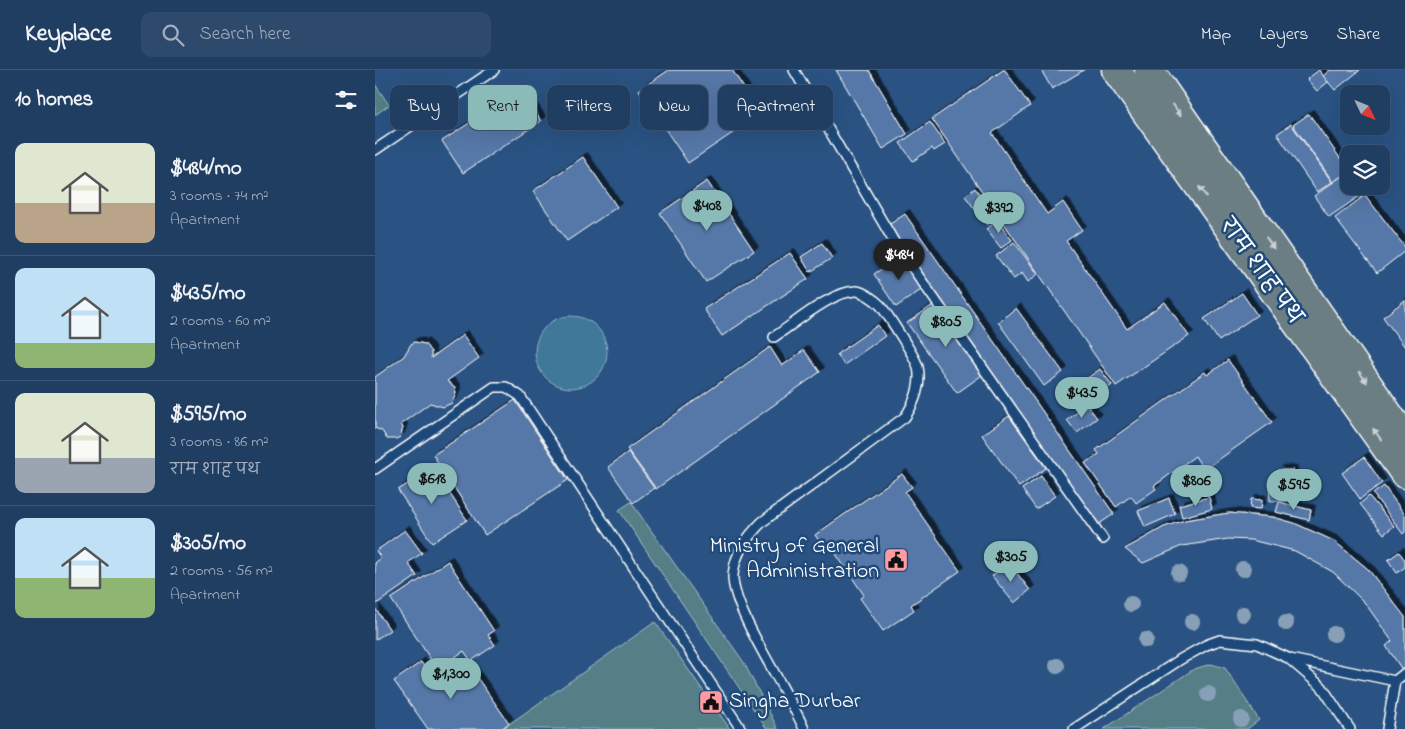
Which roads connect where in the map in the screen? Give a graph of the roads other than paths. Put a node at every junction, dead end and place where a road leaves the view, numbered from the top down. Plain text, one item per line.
1 (494, 70) edge
2 (794, 70) edge
3 (1116, 70) edge
4 (1149, 70) edge
5 (375, 150) edge
6 (774, 337) dead end
7 (1405, 438) edge
8 (375, 469) edge
9 (1405, 474) edge
10 (1103, 539) dead end
11 (1288, 658) junction
12 (1405, 673) edge
13 (1395, 681) junction
14 (741, 729) edge
15 (804, 729) edge
16 (1074, 729) edge
17 (1350, 729) edge
18 (1387, 729) edge

1 - 5 lane
2 - 10 lane
9 -> 3 main road, राम शाह पथ
4 -> 7 main road, राम शाह पथ
6 - 15 lane
8 - 14 lane
11 - 13 lane
11 - 16 lane
11 - 17 lane
12 - 13 lane
13 - 18 lane

